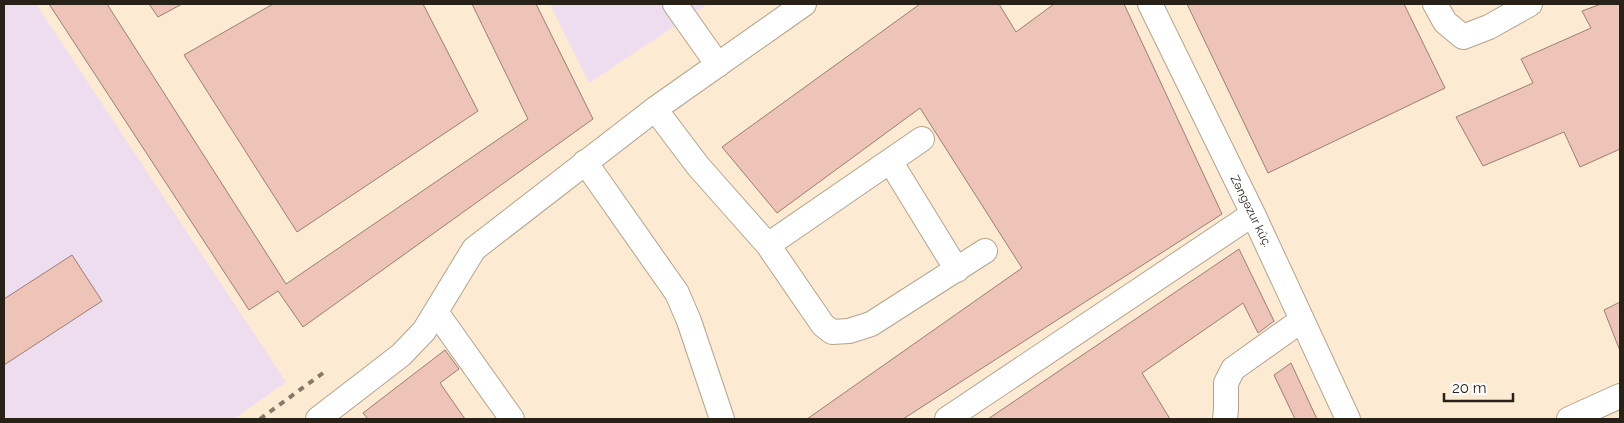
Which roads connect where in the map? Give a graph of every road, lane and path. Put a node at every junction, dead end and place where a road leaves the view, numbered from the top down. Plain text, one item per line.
1 (675, 4) edge
2 (804, 4) edge
3 (1150, 4) edge
4 (1435, 4) edge
5 (1530, 4) edge
6 (718, 65) junction
7 (656, 109) junction
8 (922, 139) dead end
9 (890, 161) junction
10 (585, 162) junction
11 (1253, 214) junction
12 (768, 245) junction
13 (985, 251) dead end
14 (957, 270) junction
15 (436, 312) junction
16 (1302, 320) junction
17 (1620, 396) edge
18 (318, 419) edge
19 (512, 419) edge
20 (722, 419) edge
21 (947, 419) edge
22 (1225, 419) edge
23 (1348, 419) edge
24 (1571, 419) edge

1 - 6 street
2 - 6 street
3 - 11 street, Zəngəzur küç.
4 - 5 street
6 - 7 street
7 - 10 street
7 - 12 street
8 - 9 street
9 - 12 street
9 - 14 street
10 - 15 street
10 - 20 street
11 - 16 street, Zəngəzur küç.
11 - 21 street
12 - 14 street
13 - 14 street
15 - 18 street
15 - 19 street
16 - 22 street
16 - 23 street, Zəngəzur küç.
17 - 24 street

